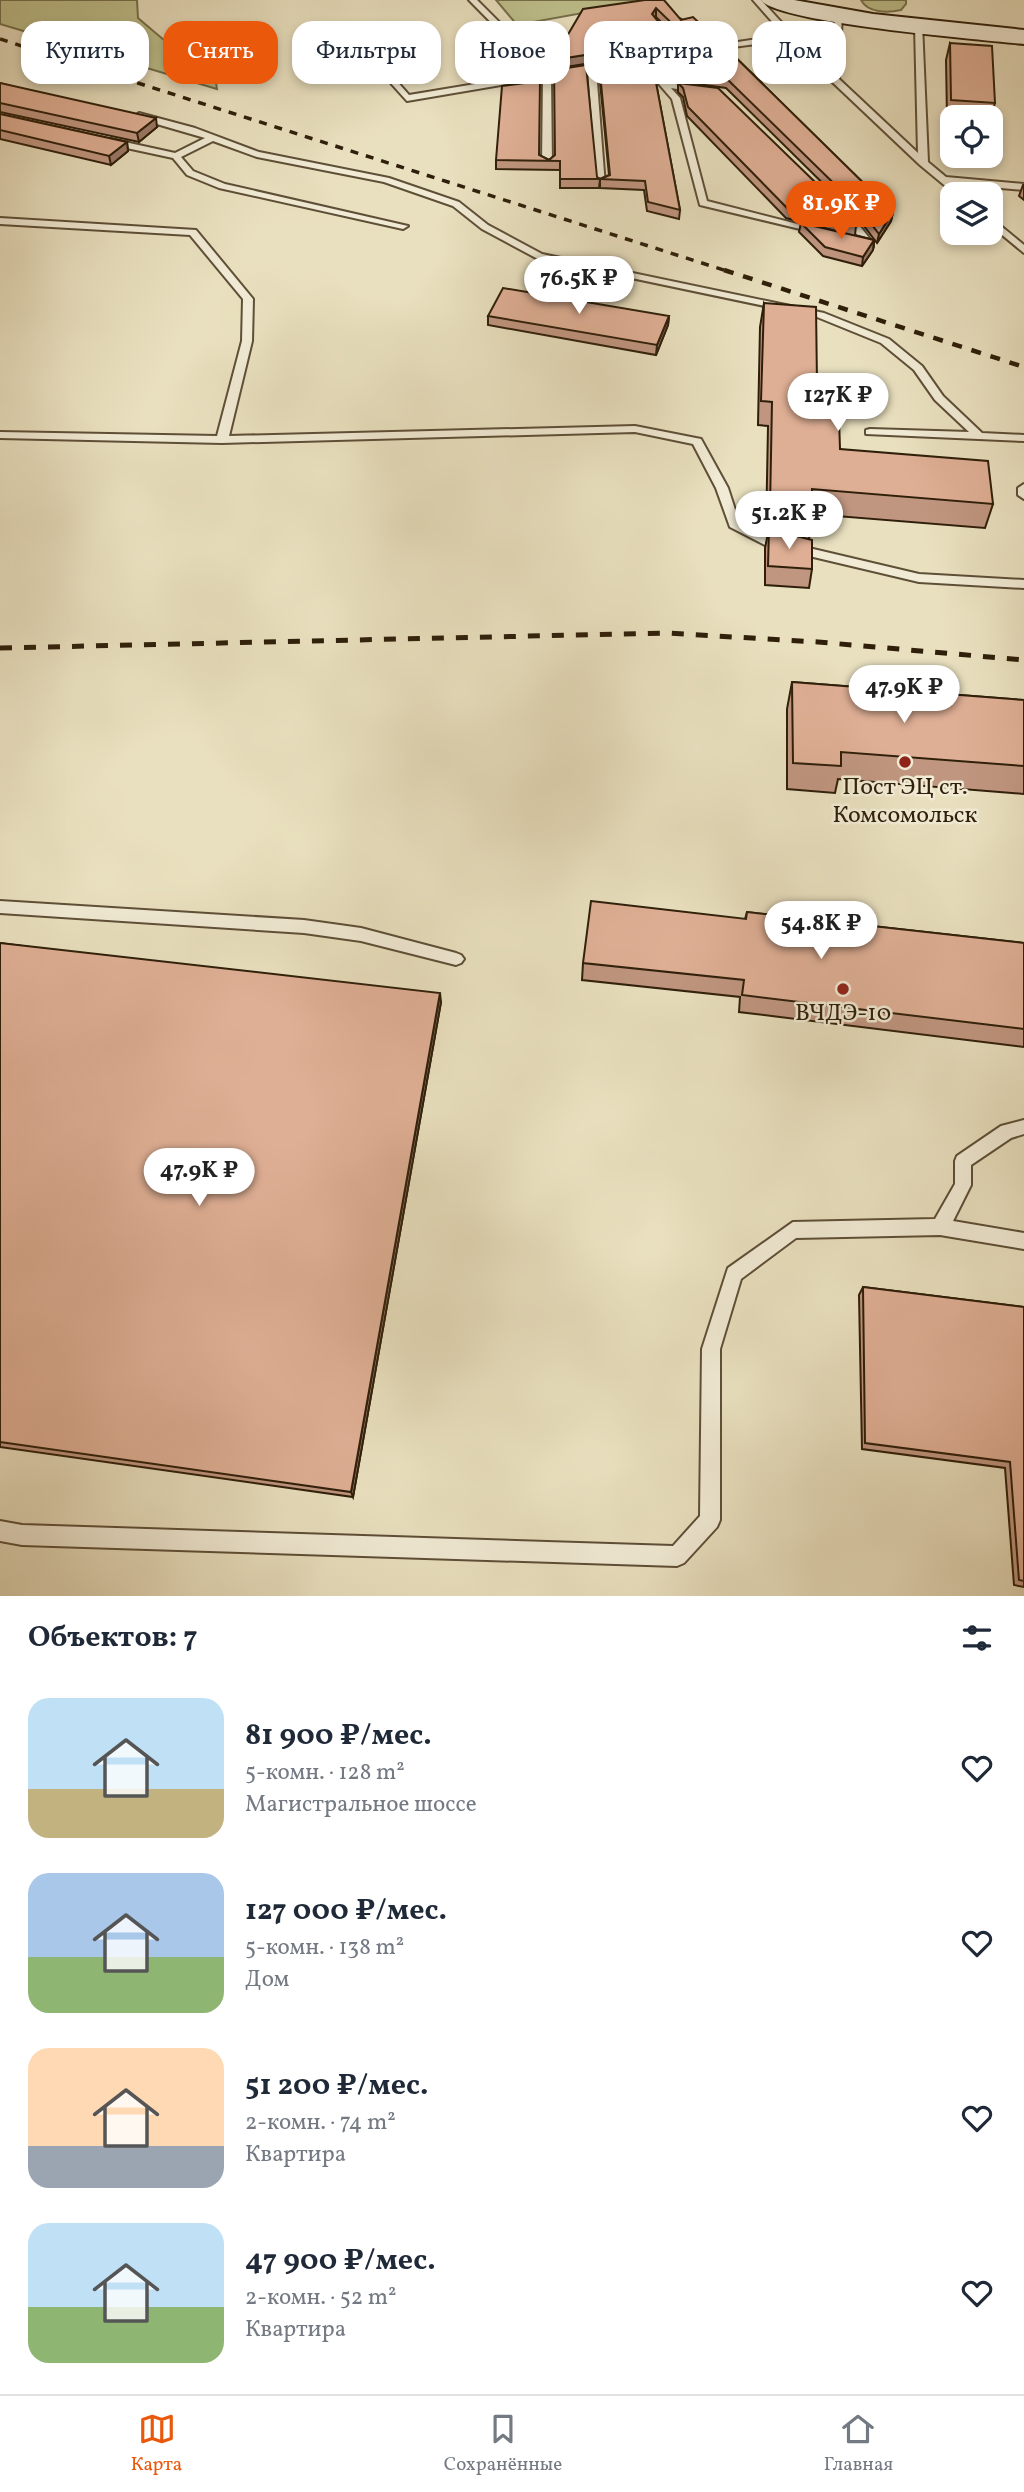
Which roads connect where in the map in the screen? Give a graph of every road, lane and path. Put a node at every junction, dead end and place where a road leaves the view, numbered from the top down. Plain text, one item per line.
1 (473, 0) edge
2 (757, 0) edge
3 (772, 0) edge
4 (916, 0) edge
5 (841, 7) edge
6 (494, 21) edge
7 (776, 21) edge
8 (919, 26) junction
9 (1024, 37) edge
10 (395, 84) edge
11 (492, 84) edge
12 (547, 84) edge
13 (593, 84) edge
14 (663, 84) joint
15 (842, 84) edge
16 (709, 91) edge
17 (131, 114) edge
18 (212, 138) junction
19 (96, 139) edge
20 (176, 156) junction
21 (547, 163) edge
22 (923, 163) junction
23 (944, 180) junction
24 (946, 182) edge
25 (602, 184) edge
26 (1024, 187) edge
27 (833, 202) edge
28 (0, 221) edge
29 (402, 226) dead end
30 (1003, 231) edge
31 (832, 235) edge
32 (858, 242) edge
33 (1024, 250) edge
34 (870, 432) dead end
35 (0, 435) edge
36 (979, 436) junction
37 (1024, 438) edge
38 (222, 440) junction
39 (1024, 488) edge
40 (1024, 495) edge
41 (1024, 584) edge
42 (0, 907) edge
43 (456, 959) dead end
44 (1024, 1127) edge
45 (940, 1227) junction
46 (1024, 1241) edge
47 (0, 1531) edge

1 - 6 lane
2 - 7 lane
3 - 5 main road
4 - 8 main road
5 - 8 main road
8 - 9 main road
8 - 22 lane
10 - 11 lane
12 - 21 lane
13 - 25 lane
14 - 16 lane
14 - 31 lane
15 - 22 lane
17 - 18 lane
18 - 20 lane
18 - 36 lane
19 - 20 lane
20 - 29 lane
22 - 23 lane
23 - 24 lane
23 - 26 lane
27 - 32 lane
28 - 38 lane
30 - 33 lane
34 - 36 lane
35 - 38 lane
36 - 37 lane
38 - 41 lane
39 - 40 lane
42 - 43 lane
44 - 45 lane
45 - 46 lane
45 - 47 lane

